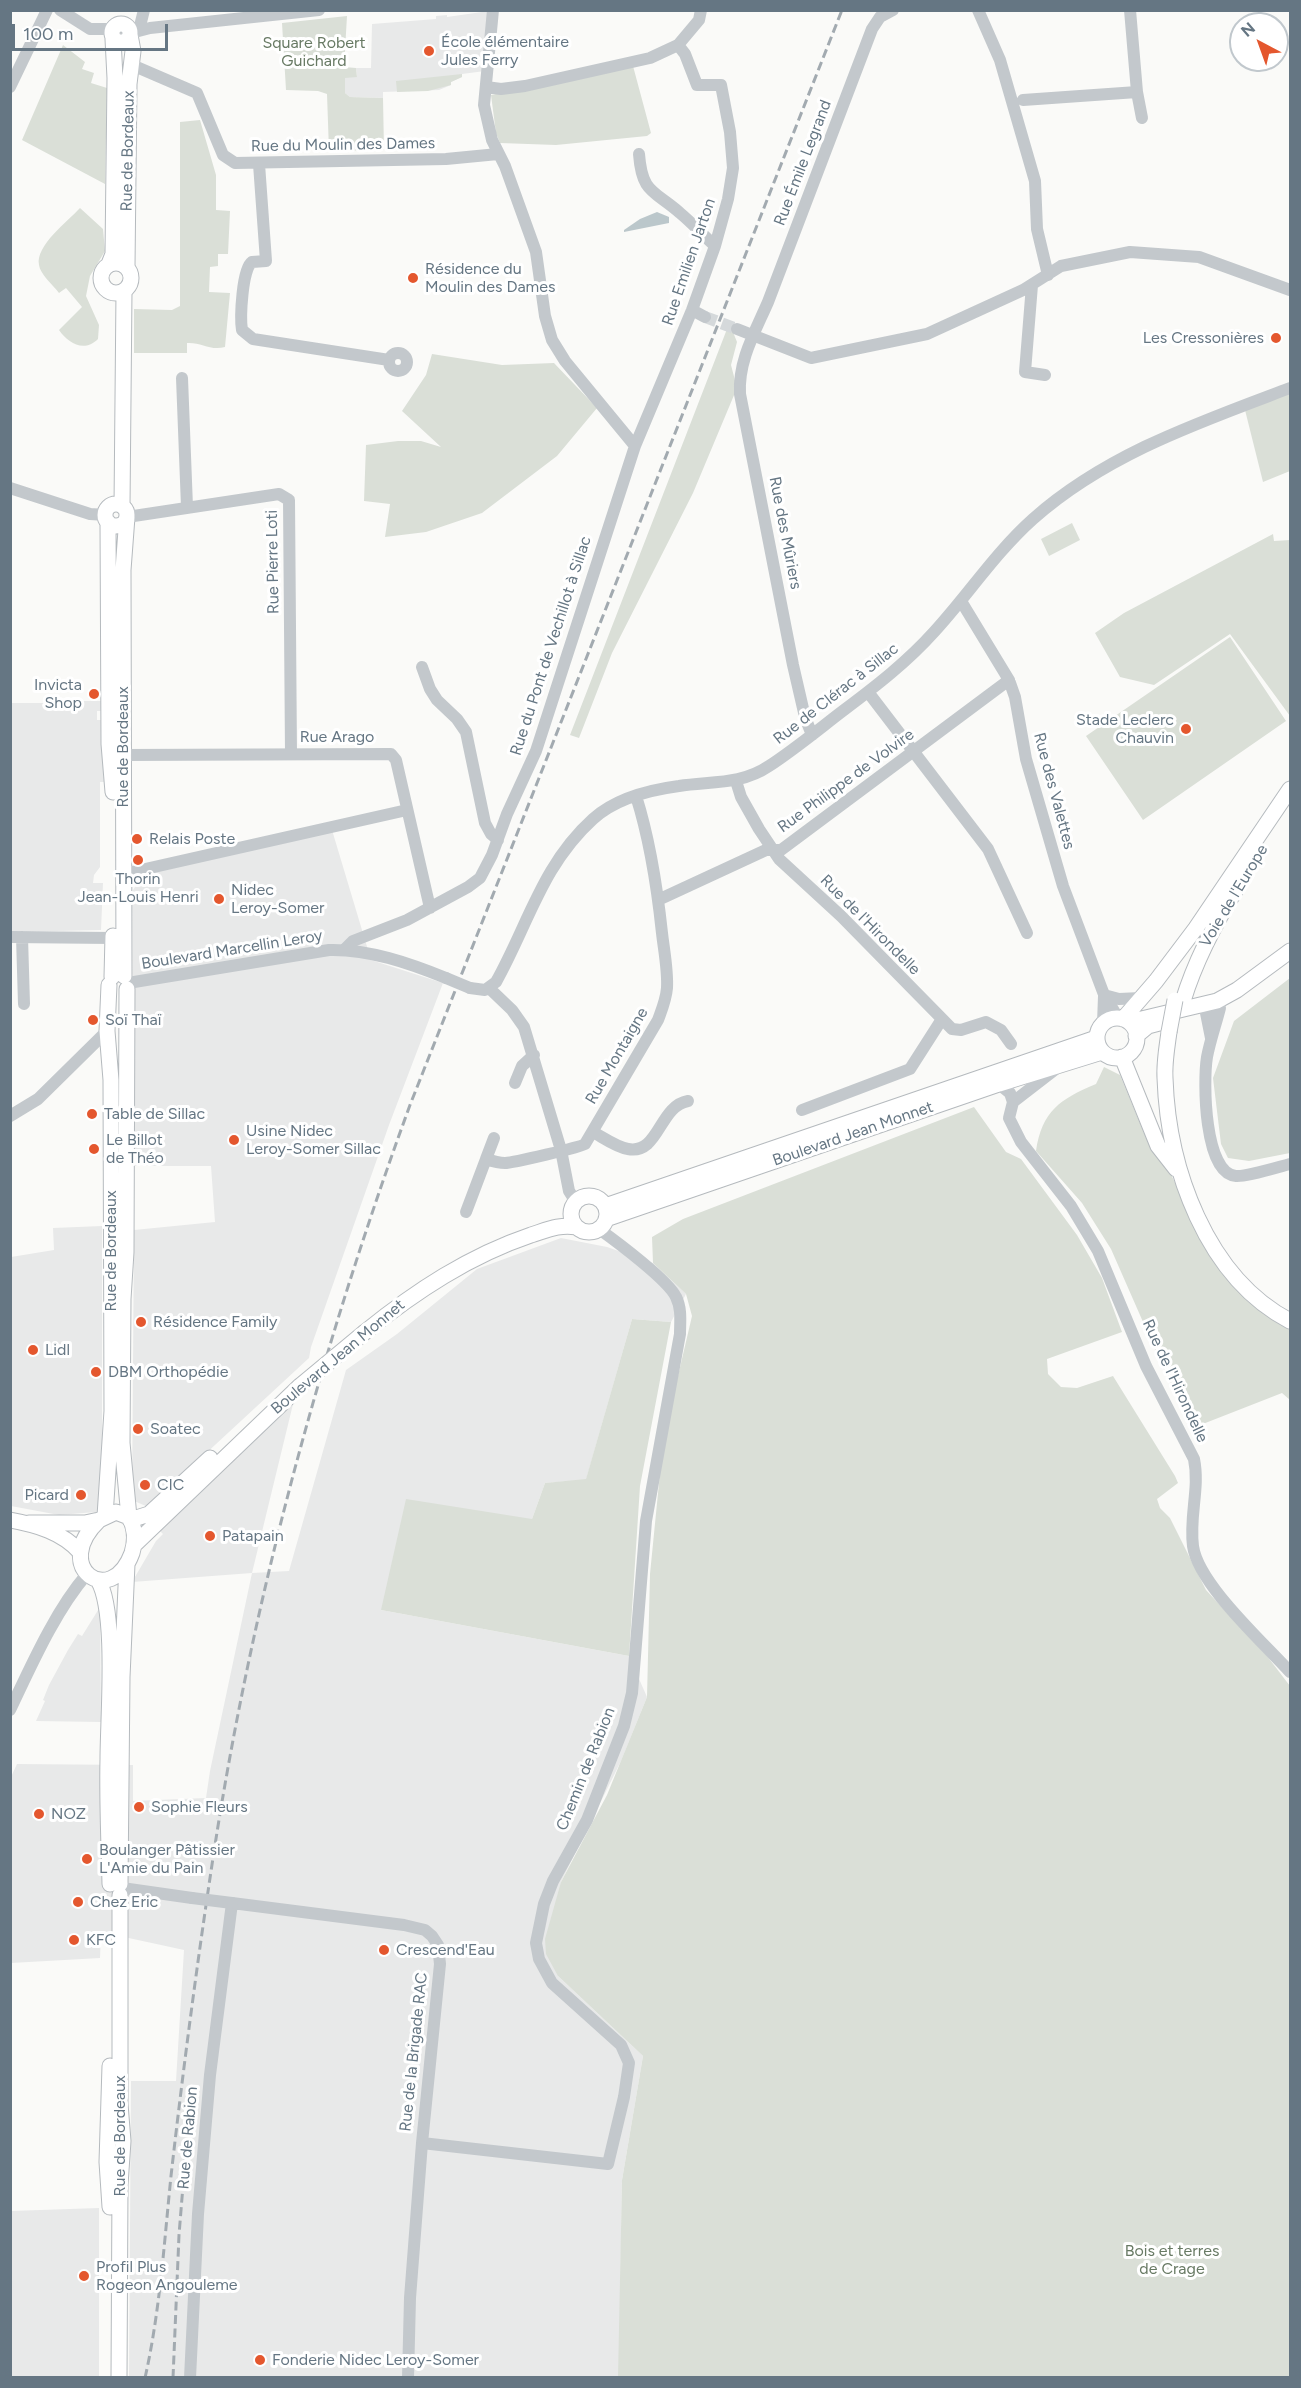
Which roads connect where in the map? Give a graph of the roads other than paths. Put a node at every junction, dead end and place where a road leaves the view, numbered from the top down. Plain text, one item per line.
1 (47, 10) edge
2 (60, 10) edge
3 (110, 10) edge
4 (144, 10) edge
5 (319, 10) edge
6 (493, 10) edge
7 (701, 10) edge
8 (893, 10) edge
9 (978, 10) edge
10 (1130, 10) edge
11 (125, 29) edge
12 (678, 45) junction
13 (132, 65) junction
14 (10, 87) edge
15 (486, 87) junction
16 (1137, 92) junction
17 (1023, 100) dead end
18 (1142, 118) dead end
19 (498, 154) junction
20 (639, 154) dead end
21 (259, 164) junction
22 (715, 246) junction
23 (109, 264) junction
24 (127, 267) junction
25 (1048, 275) junction
26 (1032, 285) junction
27 (1290, 290) edge
28 (117, 292) junction
29 (692, 310) junction
30 (705, 317) tunnel mouth
31 (737, 329) tunnel mouth
32 (753, 336) junction
33 (389, 360) dead end
34 (1045, 375) dead end
35 (182, 378) dead end
36 (1290, 388) edge
37 (635, 446) junction
38 (10, 488) edge
39 (186, 507) junction
40 (115, 513) junction
41 (961, 601) junction
42 (422, 667) dead end
43 (1009, 681) junction
44 (868, 692) junction
45 (812, 735) junction
46 (914, 752) junction
47 (291, 754) junction
48 (123, 755) junction
49 (736, 781) junction
50 (1290, 789) edge
51 (636, 796) junction
52 (1290, 802) edge
53 (1290, 808) edge
54 (407, 810) junction
55 (1267, 833) junction
56 (498, 840) junction
57 (773, 850) junction
58 (123, 874) junction
59 (658, 900) junction
60 (430, 908) junction
61 (1028, 933) dead end
62 (16, 937) edge
63 (112, 938) junction
64 (344, 950) junction
65 (1290, 951) edge
66 (1290, 961) edge
67 (120, 982) junction
68 (489, 988) junction
69 (1104, 995) junction
70 (1141, 998) junction
71 (24, 1004) dead end
72 (1213, 1006) junction
73 (942, 1019) junction
74 (1118, 1020) junction
75 (106, 1031) junction
76 (1173, 1032) junction
77 (1136, 1036) junction
78 (1011, 1044) dead end
79 (1099, 1045) junction
80 (534, 1055) junction
81 (1122, 1057) junction
82 (1064, 1063) junction
83 (515, 1083) dead end
84 (999, 1084) junction
85 (688, 1101) dead end
86 (1012, 1102) junction
87 (802, 1110) dead end
88 (10, 1116) edge
89 (593, 1132) junction
90 (494, 1138) dead end
91 (561, 1150) junction
92 (486, 1159) junction
93 (1290, 1164) edge
94 (1190, 1199) junction
95 (466, 1212) dead end
96 (574, 1214) junction
97 (603, 1218) junction
98 (1290, 1314) edge
99 (1290, 1321) edge
100 (302, 1380) junction
101 (102, 1518) junction
102 (130, 1519) junction
103 (10, 1520) edge
104 (29, 1523) junction
105 (134, 1545) junction
106 (80, 1552) junction
107 (127, 1564) junction
108 (93, 1577) junction
109 (1290, 1672) edge
110 (10, 1710) edge
111 (116, 1889) junction
112 (232, 1903) junction
113 (115, 2118) junction
114 (422, 2143) junction
115 (110, 2378) edge
116 (119, 2378) edge
117 (190, 2378) edge
118 (408, 2378) edge

1 - 14 street
2 - 11 street
3 - 11 main road, Rue de Bordeaux
4 - 11 street
5 - 11 street
6 - 15 street
7 - 12 street
8 - 32 street, Rue Émile Legrand
9 - 25 street
10 - 16 street
11 - 13 main road, Rue de Bordeaux
11 - 23 main road, Rue de Bordeaux
12 - 15 street
12 - 22 street, Rue Emilien Jarton
13 - 21 street, Rue du Moulin des Dames
13 - 24 main road, Rue de Bordeaux
15 - 19 street
16 - 17 street
16 - 18 street
19 - 21 street, Rue du Moulin des Dames
19 - 37 street
20 - 22 street
21 - 33 street
22 - 29 street, Rue Emilien Jarton
23 - 24 main road
23 - 28 main road
24 - 28 main road
25 - 26 street
25 - 27 street
26 - 32 street
26 - 34 street
28 - 40 main road, Rue de Bordeaux
29 - 30 street
29 - 37 street, Rue Emilien Jarton
31 - 32 street
32 - 45 street, Rue des Mûriers
35 - 39 street
36 - 41 street, Rue de Clérac à Sillac
37 - 56 street, Rue du Pont de Vechillot à Sillac
38 - 40 street, Rue Pierre Loti
39 - 40 street, Rue Pierre Loti
39 - 47 street, Rue Pierre Loti
40 - 48 main road, Rue de Bordeaux
40 - 63 main road, Rue de Bordeaux
41 - 43 street, Rue des Valettes
41 - 44 street, Rue de Clérac à Sillac
42 - 56 street
43 - 46 street, Rue Philippe de Volvire
43 - 69 street, Rue des Valettes
44 - 45 street, Rue de Clérac à Sillac
44 - 46 street
45 - 49 street, Rue de Clérac à Sillac
46 - 57 street, Rue Philippe de Volvire
46 - 61 street
47 - 48 street, Rue Arago
47 - 54 street, Rue Arago
48 - 58 main road, Rue de Bordeaux
49 - 51 street, Rue de Clérac à Sillac
49 - 57 street, Rue de l'Hirondelle
50 - 55 main road
51 - 59 street, Rue Montaigne
51 - 68 street, Rue de Clérac à Sillac
52 - 55 main road, Voie de l'Europe
53 - 55 main road
54 - 58 street
54 - 60 street, Rue Arago
55 - 70 main road
55 - 76 main road, Voie de l'Europe, bridge
56 - 60 street, Rue du Pont de Vechillot à Sillac
57 - 59 street, Rue Philippe de Volvire
57 - 73 street, Rue de l'Hirondelle
58 - 67 main road, Rue de Bordeaux
59 - 89 street, Rue Montaigne
60 - 64 street, Rue du Pont de Vechillot à Sillac
62 - 63 street
62 - 71 street
63 - 67 main road, Rue de Bordeaux
64 - 67 street, Boulevard Marcellin Leroy
64 - 68 street, Boulevard Marcellin Leroy, bridge
65 - 72 main road
66 - 72 main road
67 - 75 main road, Rue de Bordeaux
67 - 102 main road, Rue de Bordeaux
68 - 80 street
69 - 70 street
69 - 74 street, Rue des Valettes
70 - 74 main road
72 - 74 main road
72 - 77 main road
72 - 93 street
73 - 78 street, Rue de l'Hirondelle
73 - 87 street
74 - 77 main road
74 - 79 main road
75 - 88 street
75 - 101 main road, Rue de Bordeaux
76 - 94 main road, Voie de l'Europe
76 - 98 main road, Voie de l'Europe
77 - 81 main road
79 - 81 main road
79 - 82 main road, Boulevard Jean Monnet
79 - 97 main road
80 - 83 street
80 - 91 street
81 - 94 main road
82 - 84 main road, Boulevard Jean Monnet
82 - 86 street
84 - 86 street, Rue de l'Hirondelle
84 - 97 main road, Boulevard Jean Monnet
85 - 89 street
86 - 109 street, Rue de l'Hirondelle
89 - 91 street, Rue Montaigne
90 - 92 street
91 - 92 street, Rue Montaigne
91 - 96 street
92 - 95 street
94 - 99 main road, Voie de l'Europe
96 - 97 main road
96 - 97 main road
96 - 100 main road
97 - 114 street, Chemin de Rabion
100 - 102 main road
100 - 105 main road, Boulevard Jean Monnet
101 - 102 main road
101 - 104 main road
101 - 106 main road
102 - 105 main road
103 - 104 main road
104 - 106 main road
105 - 107 main road
106 - 108 main road
107 - 108 main road
107 - 111 main road, Rue de Bordeaux
108 - 110 street
108 - 111 main road, Rue de Bordeaux
111 - 112 street, bridge
111 - 113 main road, Rue de Bordeaux
112 - 114 street, Rue de la Brigade RAC
112 - 117 street, Rue de Rabion
113 - 115 main road, Rue de Bordeaux
113 - 116 main road, Rue de Bordeaux
114 - 118 street, Rue de la Brigade RAC

